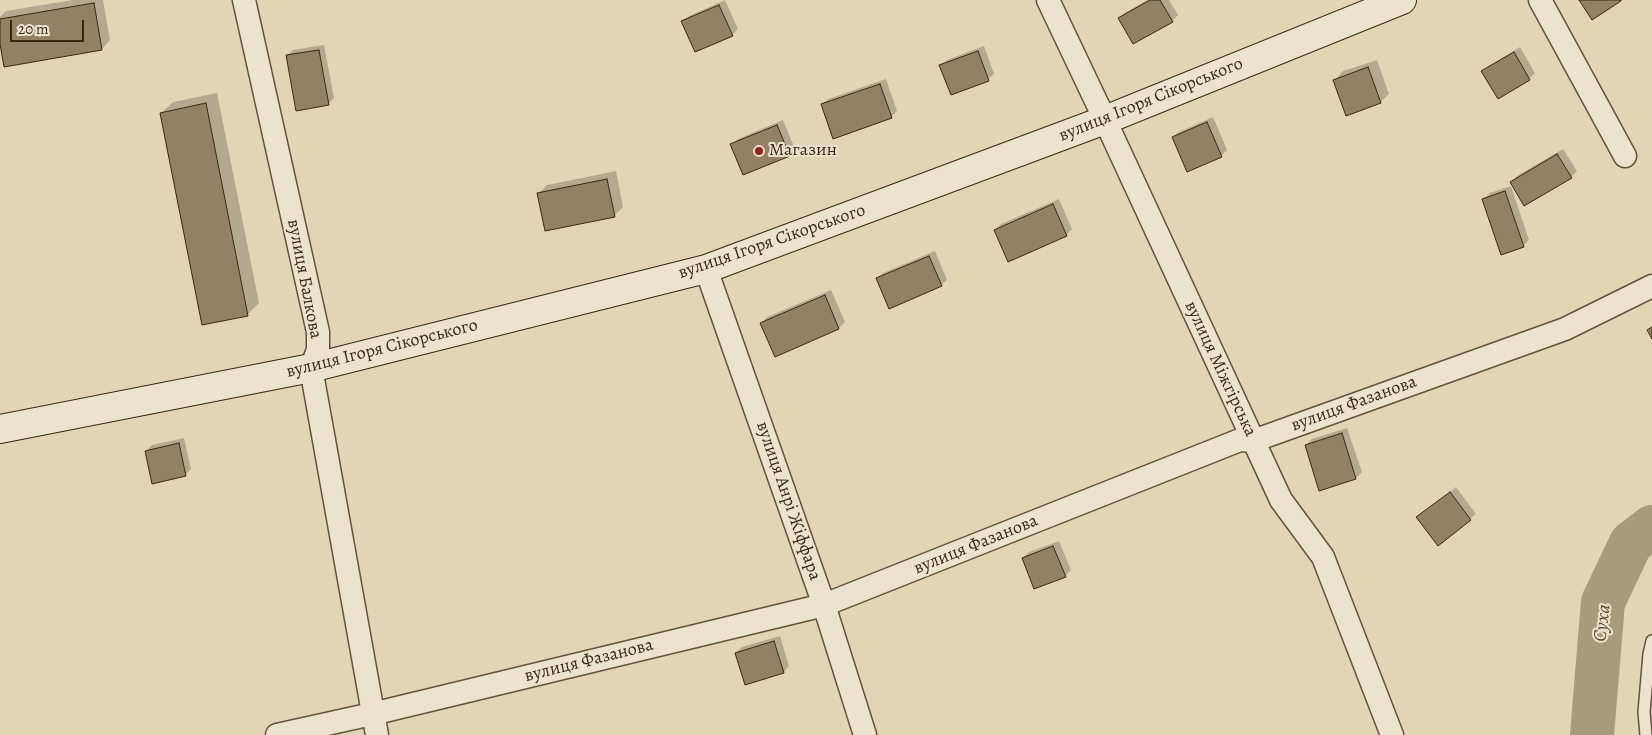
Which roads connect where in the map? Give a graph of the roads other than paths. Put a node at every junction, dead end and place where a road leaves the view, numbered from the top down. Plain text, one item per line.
1 (245, 0) edge
2 (1048, 0) edge
3 (1402, 0) edge
4 (1540, 0) edge
5 (1105, 120) junction
6 (1625, 156) dead end
7 (706, 269) junction
8 (1652, 286) edge
9 (311, 368) junction
10 (0, 429) edge
11 (1253, 441) junction
12 (824, 605) junction
13 (1652, 641) edge
14 (375, 724) edge
15 (277, 735) edge
16 (866, 735) edge
17 (1391, 735) edge
18 (1646, 735) edge

1 - 9 street, вулиця Балкова
2 - 5 street, вулиця Міжгірська
3 - 5 main road, вулиця Ігоря Сікорського
4 - 6 street
5 - 7 main road, вулиця Ігоря Сікорського
5 - 11 street, вулиця Міжгірська
7 - 9 main road, вулиця Ігоря Сікорського
7 - 12 street, вулиця Анрі Жіффара
8 - 11 street, вулиця Фазанова
9 - 10 main road, вулиця Ігоря Сікорського
9 - 14 street, вулиця Балкова
11 - 12 street, вулиця Фазанова
11 - 17 street, вулиця Міжгірська
12 - 14 street, вулиця Фазанова
12 - 16 street, вулиця Анрі Жіффара
13 - 18 lane
14 - 15 street, вулиця Фазанова

